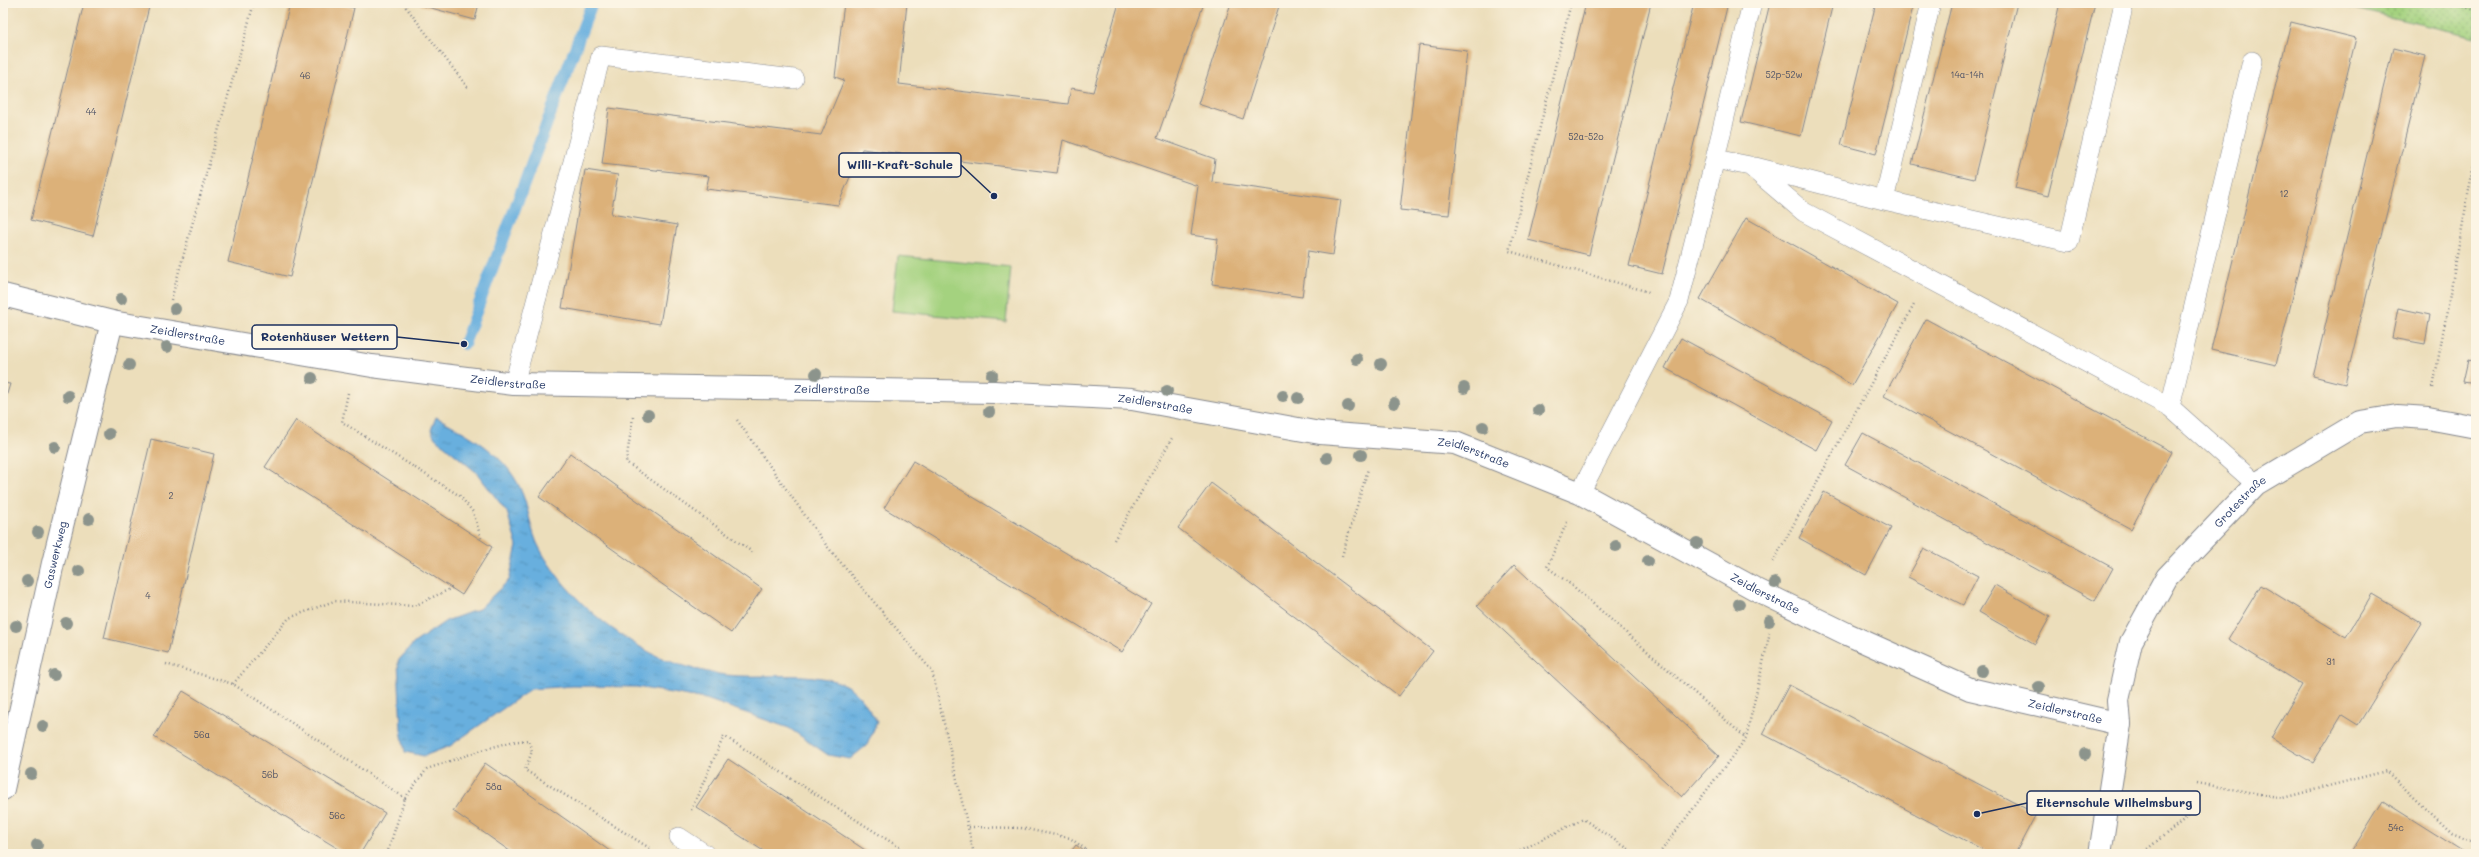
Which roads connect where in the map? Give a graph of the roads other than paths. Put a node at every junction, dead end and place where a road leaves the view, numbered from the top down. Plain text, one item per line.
1 (1752, 3) edge
2 (1931, 3) edge
3 (2124, 3) edge
4 (2252, 61) dead end
5 (794, 79) dead end
6 (1715, 159) junction
7 (1750, 166) junction
8 (1884, 200) junction
9 (3, 295) edge
10 (112, 322) junction
11 (514, 384) junction
12 (2170, 408) junction
13 (2476, 427) edge
14 (2256, 484) junction
15 (1580, 494) junction
16 (2120, 724) junction
17 (3, 789) edge
18 (678, 837) road end
19 (705, 854) edge
20 (2100, 854) edge

1 - 6 lane
2 - 8 lane
3 - 8 lane
4 - 12 lane
5 - 11 lane
6 - 7 lane
6 - 15 lane
7 - 8 lane
7 - 12 lane
9 - 10 street, Zeidlerstraße
10 - 11 street, Zeidlerstraße
10 - 17 street, Gaswerkweg
11 - 15 street, Zeidlerstraße
12 - 14 lane
13 - 14 street, Grotestraße
14 - 16 street, Grotestraße
15 - 16 street, Zeidlerstraße
16 - 20 street
18 - 19 lane

